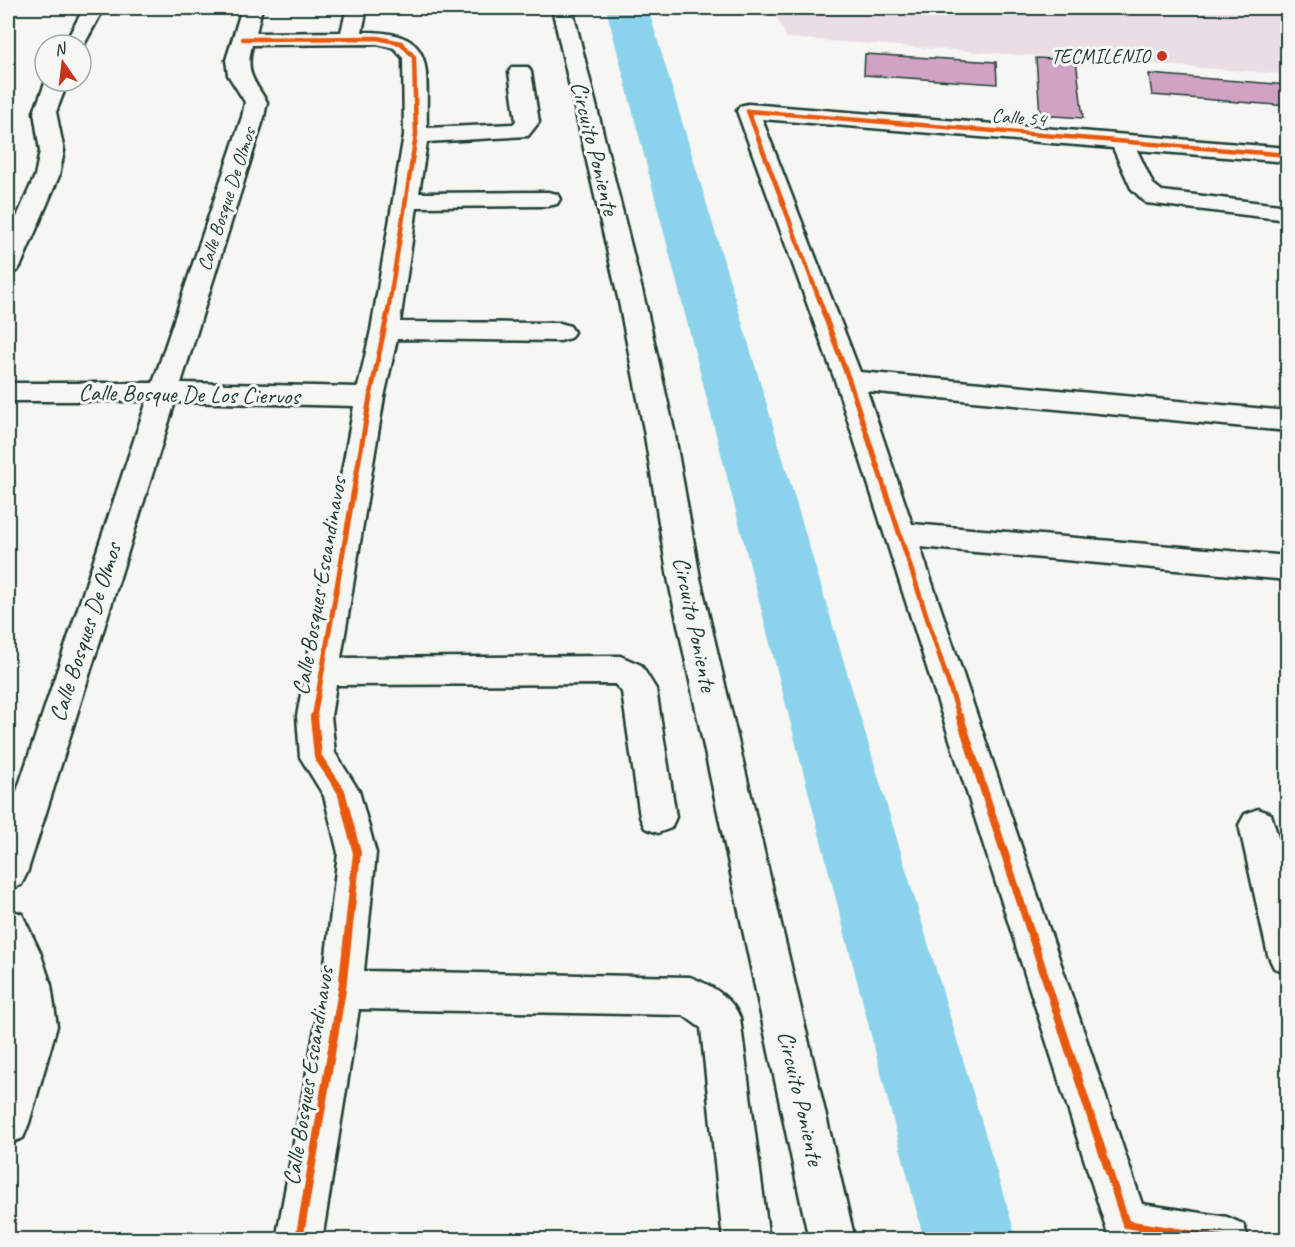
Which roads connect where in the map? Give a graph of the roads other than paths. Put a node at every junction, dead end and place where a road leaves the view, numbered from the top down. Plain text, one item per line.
1 (94, 8) edge
2 (252, 8) edge
3 (357, 8) edge
4 (562, 8) edge
5 (81, 33) edge
6 (350, 38) junction
7 (243, 39) junction
8 (519, 72) dead end
9 (52, 93) edge
10 (416, 135) junction
11 (1122, 142) junction
12 (1287, 155) edge
13 (548, 199) dead end
14 (405, 200) junction
15 (1287, 213) edge
16 (8, 265) edge
17 (385, 330) junction
18 (560, 332) dead end
19 (849, 380) junction
20 (8, 392) edge
21 (163, 392) junction
22 (370, 398) junction
23 (1287, 422) edge
24 (899, 534) junction
25 (1287, 568) edge
26 (323, 672) junction
27 (658, 817) dead end
28 (1258, 825) dead end
29 (8, 873) edge
30 (8, 927) edge
31 (1287, 954) edge
32 (342, 990) junction
33 (8, 1123) edge
34 (299, 1239) edge
35 (746, 1239) edge
36 (832, 1239) edge
37 (1227, 1239) edge

1 - 5 street
2 - 7 street, Calle Bosque De Olmos
3 - 6 street
4 - 36 street, Circuito Poniente
6 - 7 street
6 - 10 street, Calle Bosques Escandinavos
7 - 21 street, Calle Bosque De Olmos
8 - 10 street
9 - 16 street
10 - 14 street, Calle Bosques Escandinavos
11 - 12 street, Calle 54
11 - 15 street
11 - 19 street, Calle 54
13 - 14 street
14 - 17 street, Calle Bosques Escandinavos
17 - 18 street
17 - 22 street, Calle Bosques Escandinavos
19 - 23 street
19 - 24 street
20 - 21 street, Calle Bosque De Los Ciervos
21 - 22 street, Calle Bosque De Los Ciervos
21 - 29 street, Calle Bosques De Olmos
22 - 26 street, Calle Bosques Escandinavos
24 - 25 street
24 - 37 street
26 - 27 street
26 - 32 street, Calle Bosques Escandinavos
28 - 31 street
30 - 33 street
32 - 34 street, Calle Bosques Escandinavos
32 - 35 street

